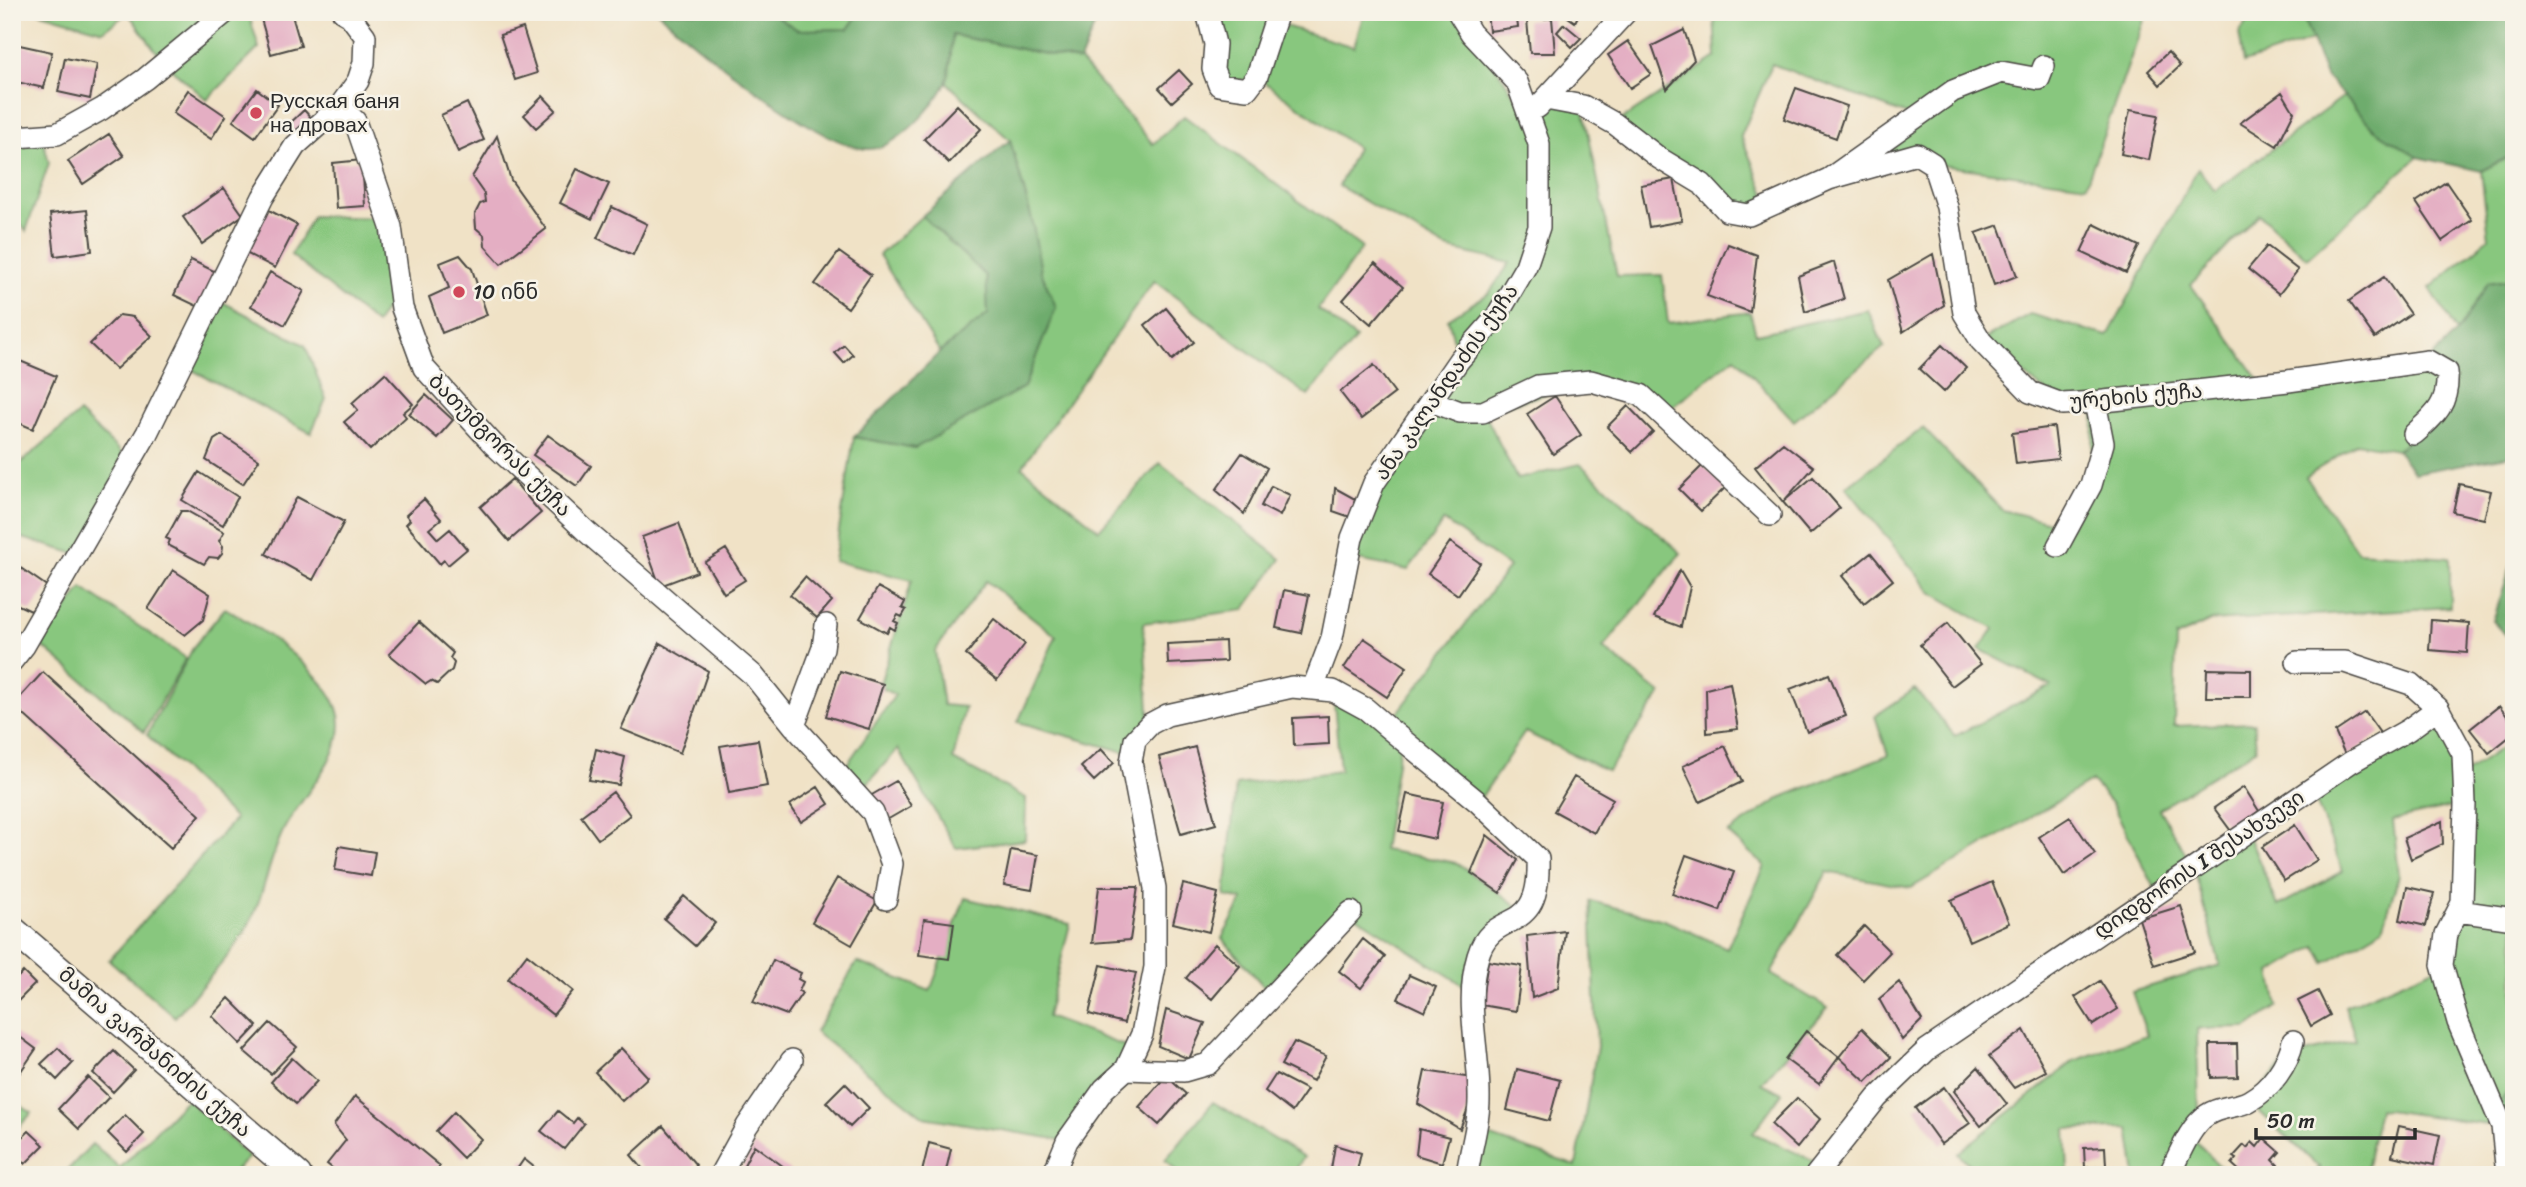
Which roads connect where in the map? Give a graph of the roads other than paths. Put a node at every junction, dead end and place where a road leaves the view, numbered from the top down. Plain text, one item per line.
1 (226, 12) edge
2 (343, 12) edge
3 (1207, 12) edge
4 (1278, 12) edge
5 (1458, 12) edge
6 (1626, 12) edge
7 (2044, 66) dead end
8 (1546, 99) junction
9 (340, 106) junction
10 (1529, 117) junction
11 (12, 134) edge
12 (1829, 179) junction
13 (1431, 401) junction
14 (2095, 402) junction
15 (2414, 434) dead end
16 (1770, 515) dead end
17 (2058, 546) dead end
18 (826, 625) dead end
19 (12, 661) edge
20 (2297, 662) dead end
21 (1313, 688) junction
22 (2438, 708) junction
23 (794, 726) junction
24 (886, 899) dead end
25 (2458, 911) junction
26 (1351, 912) dead end
27 (2514, 919) edge
28 (12, 929) edge
29 (2293, 1041) dead end
30 (792, 1060) dead end
31 (1126, 1069) junction
32 (298, 1175) edge
33 (720, 1175) edge
34 (1053, 1175) edge
35 (1467, 1175) edge
36 (1816, 1175) edge
37 (2169, 1175) edge
38 (2507, 1175) edge

1 - 11 street
2 - 9 street
3 - 4 street
5 - 10 street, ანა კალანდაძის ქუჩა
6 - 8 street
7 - 12 street, ურეხის ქუჩა
8 - 10 street
8 - 12 street, ურეხის ქუჩა
9 - 19 street
9 - 23 street, ბათუმგორას ქუჩა
10 - 13 street, ანა კალანდაძის ქუჩა
12 - 14 street, ურეხის ქუჩა
13 - 16 street
13 - 21 street, ანა კალანდაძის ქუჩა
14 - 15 street, ურეხის ქუჩა
14 - 17 street
18 - 23 street
20 - 22 street
21 - 31 street
21 - 35 street
22 - 25 street
22 - 36 street, დიდგორის I შესახვევი
23 - 24 street, ბათუმგორას ქუჩა
25 - 27 street
25 - 38 street
26 - 31 street
28 - 32 street, მამია ვარშანიძის ქუჩა
29 - 37 street
30 - 33 street
31 - 34 street

